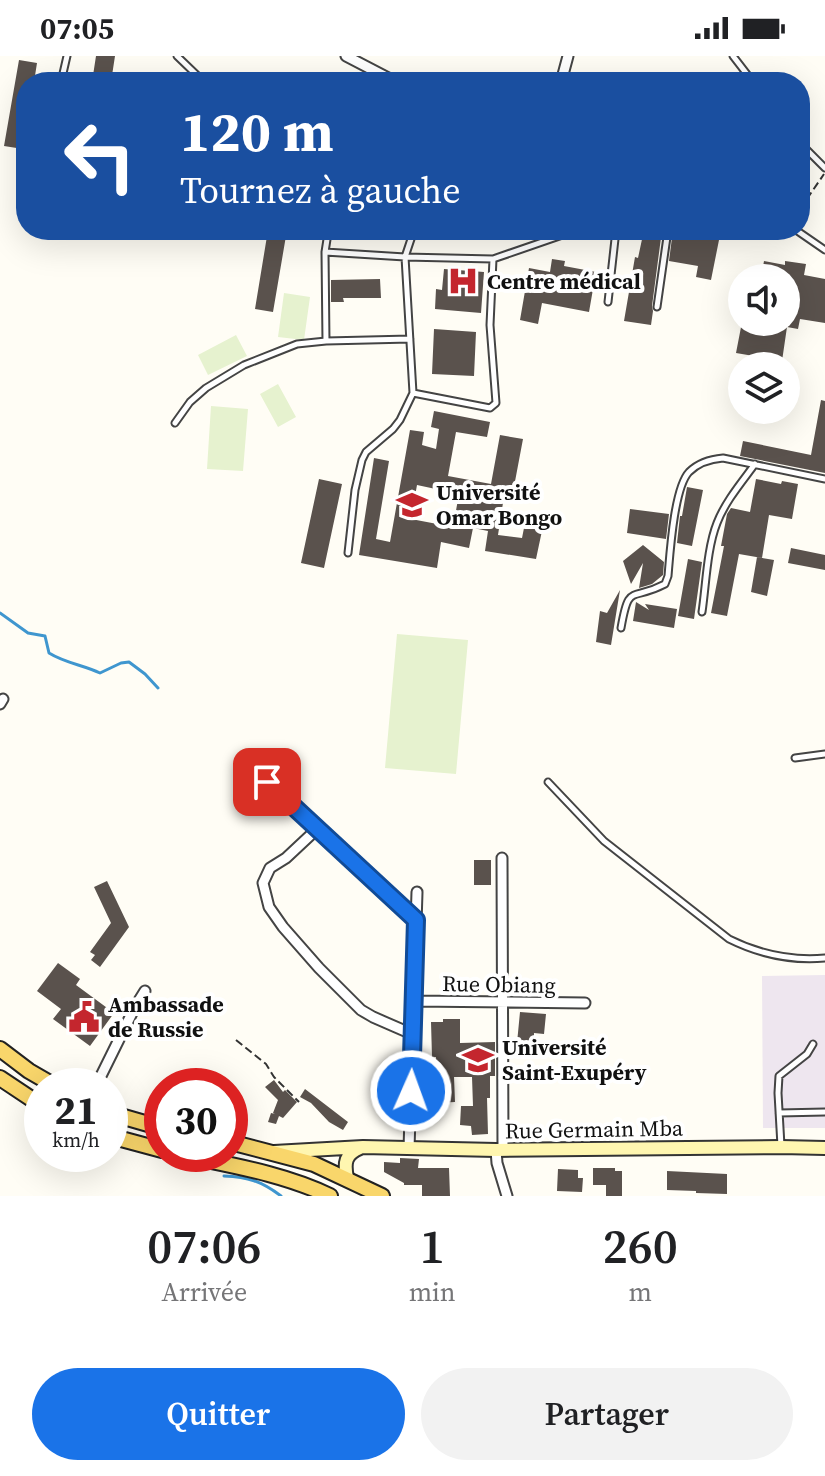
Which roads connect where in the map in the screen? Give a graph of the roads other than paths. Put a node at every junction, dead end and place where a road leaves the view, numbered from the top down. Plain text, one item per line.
1 (177, 56) edge
2 (346, 56) edge
3 (733, 56) edge
4 (194, 72) edge
5 (377, 72) edge
6 (745, 72) edge
7 (810, 154) edge
8 (825, 170) edge
9 (327, 240) edge
10 (411, 240) edge
11 (548, 240) edge
12 (615, 240) edge
13 (667, 240) edge
14 (325, 252) junction
15 (405, 257) junction
16 (493, 259) junction
17 (608, 302) dead end
18 (657, 307) dead end
19 (410, 339) junction
20 (326, 341) junction
21 (413, 393) junction
22 (175, 423) dead end
23 (755, 464) junction
24 (825, 479) edge
25 (348, 553) dead end
26 (702, 612) dead end
27 (621, 628) dead end
28 (825, 754) edge
29 (795, 758) dead end
30 (267, 782) dead end
31 (548, 782) dead end
32 (317, 829) junction
33 (502, 858) dead end
34 (417, 892) dead end
35 (416, 920) junction
36 (825, 958) edge
37 (145, 991) dead end
38 (414, 1001) junction
39 (502, 1002) junction
40 (585, 1003) dead end
41 (412, 1034) junction
42 (813, 1044) dead end
43 (0, 1049) edge
44 (25, 1068) edge
45 (105, 1068) edge
46 (0, 1078) edge
47 (24, 1094) edge
48 (825, 1112) edge
49 (779, 1113) junction
50 (248, 1146) edge
51 (363, 1147) junction
52 (781, 1147) junction
53 (825, 1148) edge
54 (409, 1149) junction
55 (499, 1150) junction
56 (271, 1152) junction
57 (248, 1170) edge
58 (347, 1178) junction
59 (299, 1190) edge
60 (330, 1196) edge
61 (382, 1196) edge
62 (507, 1196) edge

1 - 4 lane
2 - 5 street
3 - 6 lane
7 - 8 lane
9 - 14 lane
10 - 15 lane
11 - 16 lane
12 - 17 lane
13 - 18 lane
14 - 15 lane
14 - 20 lane
15 - 16 lane
15 - 19 lane
16 - 21 lane
19 - 20 lane
19 - 21 lane
20 - 22 lane
21 - 25 lane
23 - 24 lane
23 - 26 lane
23 - 27 lane
28 - 29 lane
30 - 32 street
31 - 36 lane
32 - 35 street
32 - 41 street
33 - 39 street
34 - 35 street
35 - 38 street
37 - 45 street
38 - 39 street, Rue Obiang
38 - 41 street
39 - 40 street, Rue Obiang
39 - 55 street
41 - 54 street
42 - 49 lane
43 - 44 main road
46 - 47 main road
48 - 49 lane
49 - 52 lane
50 - 56 main road
51 - 54 street, Rue Germain Mba
51 - 56 street, Rue Germain Mba
51 - 58 street
52 - 53 street, Rue Germain Mba
52 - 55 street, Rue Germain Mba
54 - 55 street, Rue Germain Mba
55 - 62 street
56 - 58 main road
57 - 59 main road
58 - 61 main road
59 - 60 main road

